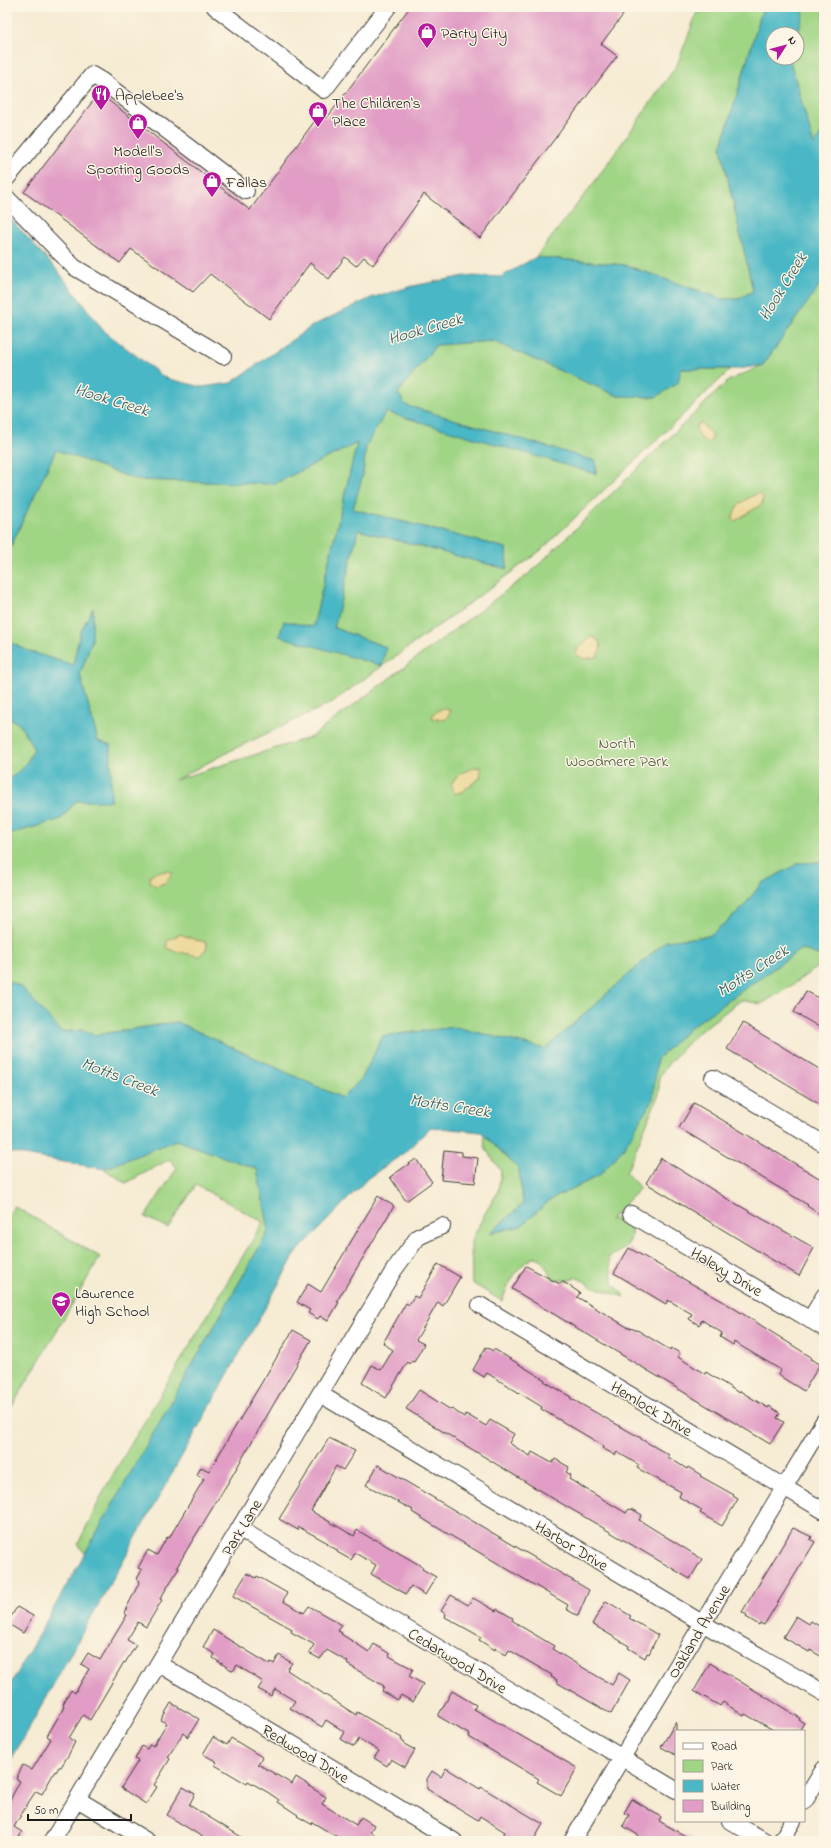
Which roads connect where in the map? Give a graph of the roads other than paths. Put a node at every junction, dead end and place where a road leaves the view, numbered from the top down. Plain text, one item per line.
1 (215, 7) edge
2 (388, 7) edge
3 (7, 178) edge
4 (246, 191) dead end
5 (7, 198) edge
6 (223, 356) dead end
7 (713, 1078) dead end
8 (824, 1144) edge
9 (631, 1214) dead end
10 (442, 1226) dead end
11 (824, 1296) edge
12 (480, 1305) dead end
13 (810, 1320) junction
14 (824, 1328) edge
15 (320, 1394) junction
16 (824, 1421) edge
17 (784, 1488) junction
18 (824, 1511) edge
19 (240, 1529) junction
20 (702, 1623) junction
21 (158, 1664) junction
22 (824, 1694) edge
23 (621, 1758) junction
24 (824, 1769) edge
25 (675, 1789) edge
26 (77, 1799) junction
27 (805, 1800) edge
28 (732, 1822) edge
29 (792, 1822) edge
30 (52, 1841) edge
31 (147, 1841) edge
32 (454, 1841) edge
33 (572, 1841) edge
34 (765, 1841) edge
35 (781, 1841) edge

1 - 2 street
3 - 4 street
5 - 6 street
7 - 8 street
9 - 13 street, Halevy Drive
10 - 15 street, Park Lane
11 - 13 street
12 - 17 street, Hemlock Drive
13 - 14 street, Halevy Drive
15 - 19 street, Park Lane
15 - 20 street, Harbor Drive
16 - 17 street, Oakland Avenue
17 - 18 street, Hemlock Drive
17 - 20 street, Oakland Avenue
19 - 21 street, Park Lane
19 - 23 street, Cedarwood Drive
20 - 22 street, Harbor Drive
20 - 23 street, Oakland Avenue
21 - 26 street, Park Lane
21 - 32 street, Redwood Drive
23 - 25 street, Cedarwood Drive
23 - 33 street, Oakland Avenue
24 - 27 street
26 - 30 street, Park Lane
26 - 31 street
28 - 34 street
29 - 35 street

